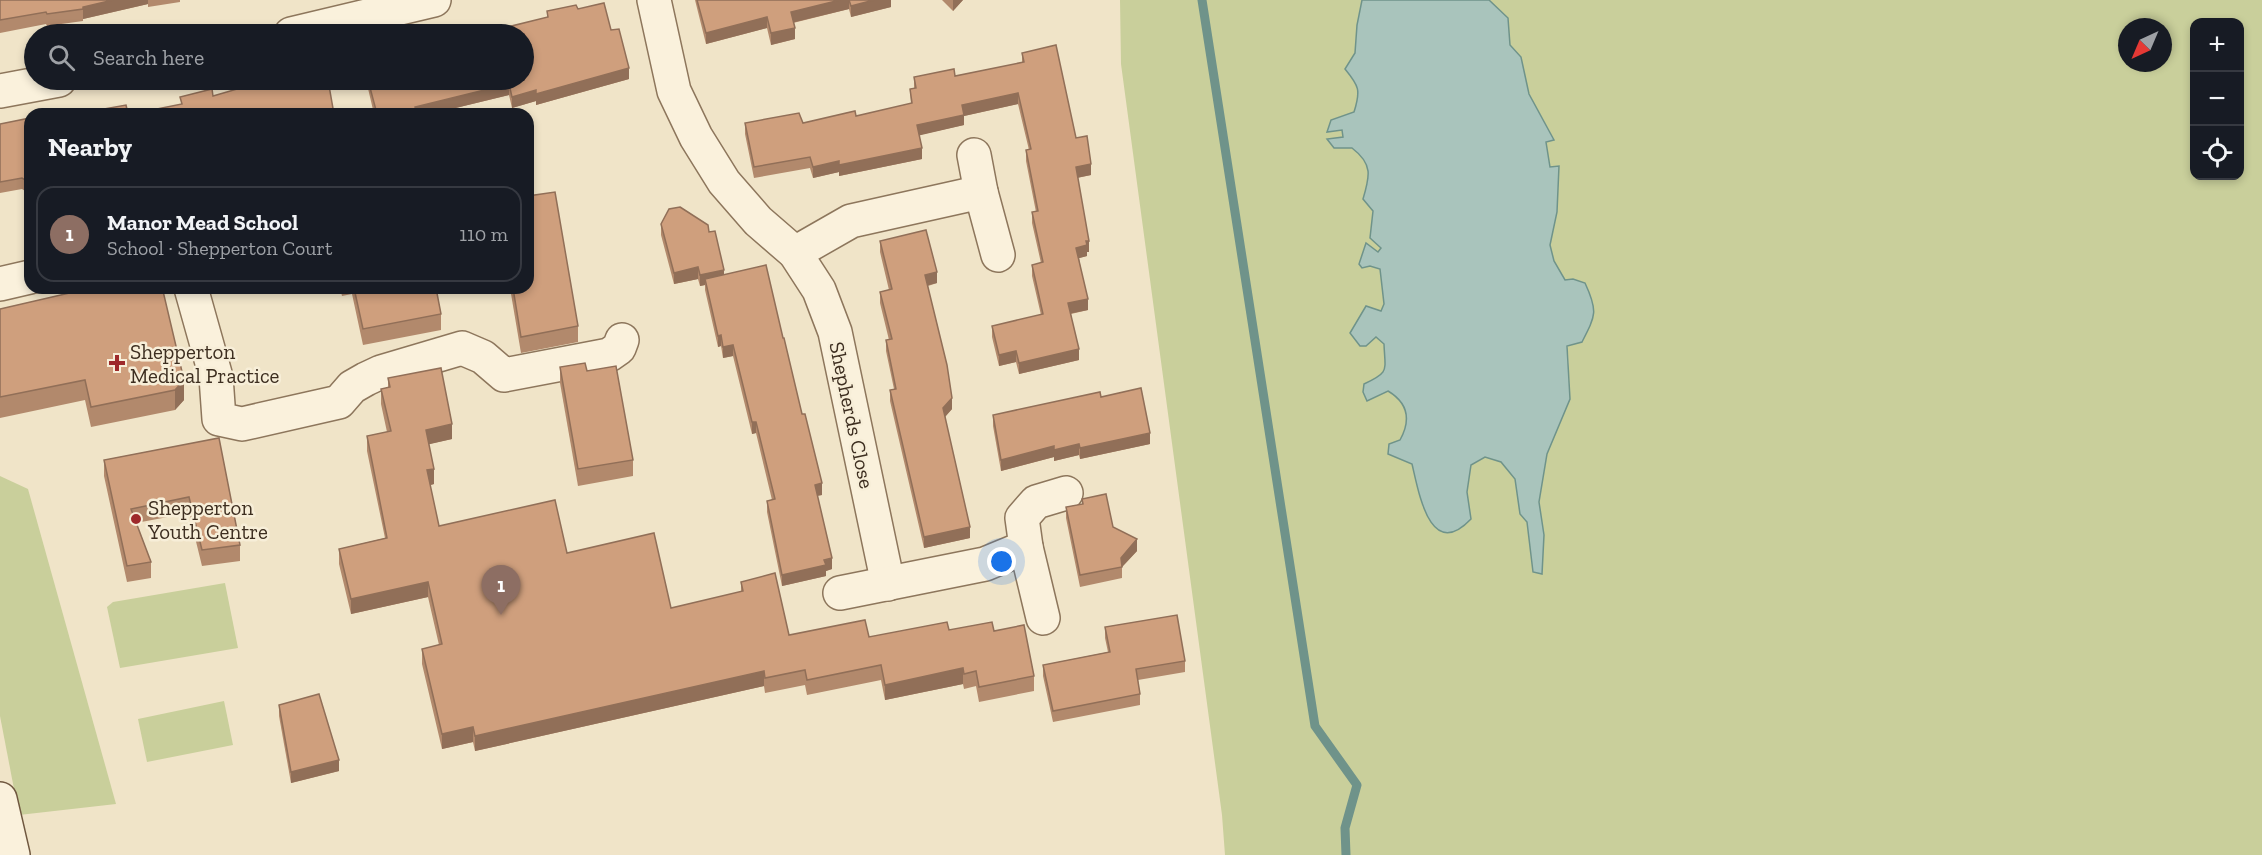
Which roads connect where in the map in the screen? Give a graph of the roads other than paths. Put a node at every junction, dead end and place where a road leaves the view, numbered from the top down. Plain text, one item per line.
1 (434, 0) edge
2 (654, 0) edge
3 (333, 24) edge
4 (24, 87) edge
5 (0, 91) edge
6 (974, 155) dead end
7 (981, 192) junction
8 (795, 253) junction
9 (999, 255) dead end
10 (24, 278) edge
11 (0, 284) edge
12 (193, 294) edge
13 (622, 340) dead end
14 (1066, 493) dead end
15 (1026, 547) junction
16 (888, 584) junction
17 (840, 593) dead end
18 (1043, 618) dead end
19 (0, 799) edge
20 (13, 855) edge

1 - 3 street
2 - 8 street, Shepherds Close
4 - 5 street
6 - 7 street
7 - 8 street
7 - 9 street
8 - 16 street, Shepherds Close
10 - 11 street
12 - 13 street
14 - 15 street
15 - 16 street
15 - 18 street
16 - 17 street
19 - 20 street

